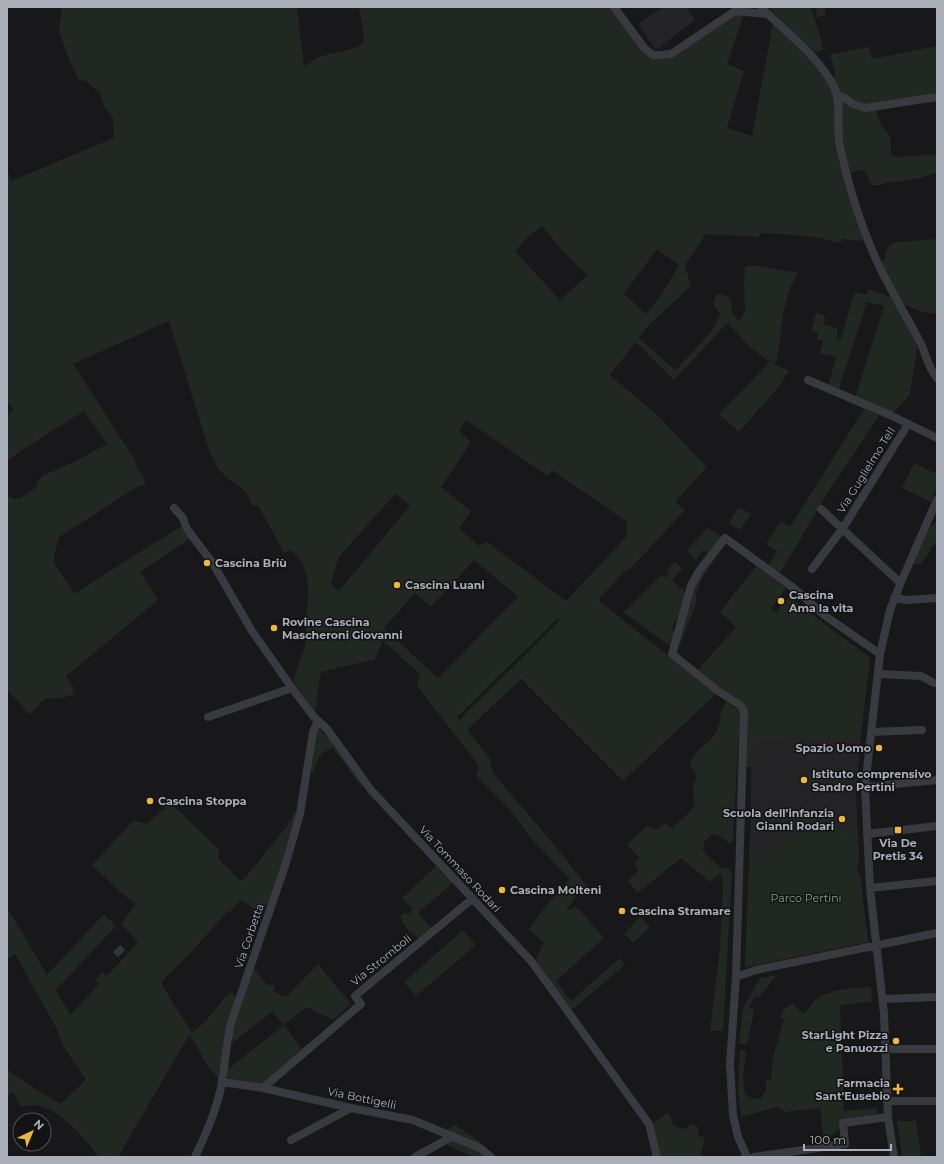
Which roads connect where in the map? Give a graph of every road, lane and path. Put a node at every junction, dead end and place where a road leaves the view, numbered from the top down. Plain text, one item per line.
1 (614, 7) edge
2 (761, 7) edge
3 (738, 9) edge
4 (767, 14) junction
5 (837, 94) junction
6 (937, 97) edge
7 (937, 378) edge
8 (808, 380) dead end
9 (908, 424) junction
10 (937, 438) edge
11 (937, 500) edge
12 (174, 508) dead end
13 (821, 509) dead end
14 (843, 528) junction
15 (812, 569) dead end
16 (900, 582) junction
17 (894, 598) junction
18 (937, 598) edge
19 (880, 654) junction
20 (878, 674) junction
21 (934, 683) dead end
22 (292, 688) junction
23 (208, 717) dead end
24 (318, 721) junction
25 (922, 730) dead end
26 (871, 732) junction
27 (937, 780) edge
28 (865, 787) junction
29 (937, 826) edge
30 (867, 834) junction
31 (937, 881) edge
32 (870, 888) junction
33 (472, 899) junction
34 (937, 933) edge
35 (877, 946) junction
36 (736, 977) junction
37 (937, 997) edge
38 (883, 999) junction
39 (886, 1049) junction
40 (937, 1049) edge
41 (222, 1082) junction
42 (263, 1088) junction
43 (887, 1101) junction
44 (937, 1101) edge
45 (351, 1108) junction
46 (888, 1117) junction
47 (453, 1136) junction
48 (291, 1140) dead end
49 (195, 1157) edge
50 (415, 1157) edge
51 (491, 1157) edge
52 (658, 1157) edge
53 (747, 1157) edge
54 (754, 1157) edge
55 (894, 1157) edge

1 - 3 street
2 - 4 street
3 - 4 street
4 - 5 street
5 - 6 street
5 - 7 street
8 - 9 street
9 - 10 street
9 - 14 street, Via Guglielmo Tell
11 - 16 street
12 - 22 street, Via Tommaso Rodari
13 - 14 street, Via Guglielmo Tell
14 - 15 street, Via Guglielmo Tell
14 - 16 street, Via Guglielmo Tell
16 - 17 street
17 - 18 street
17 - 19 street
19 - 20 street
19 - 36 street
20 - 21 street
20 - 26 street
22 - 23 street
22 - 24 street, Via Tommaso Rodari
24 - 33 street, Via Tommaso Rodari
24 - 41 street, Via Corbetta
25 - 26 street
26 - 28 street
27 - 28 street
28 - 30 street
29 - 30 street
30 - 32 street
31 - 32 street
32 - 35 street
33 - 42 street, Via Stromboli
33 - 52 street, Via Tommaso Rodari
34 - 35 street
35 - 36 street
35 - 38 street
36 - 53 street
37 - 38 street
38 - 39 street
39 - 40 street
39 - 43 street
41 - 42 street, Via Bottigelli
41 - 49 street, Via Corbetta
42 - 45 street, Via Bottigelli
43 - 44 street
43 - 46 street
45 - 47 street, Via Bottigelli
45 - 48 street
46 - 54 street
46 - 55 street
47 - 50 street
47 - 51 street, Via Bottigelli

